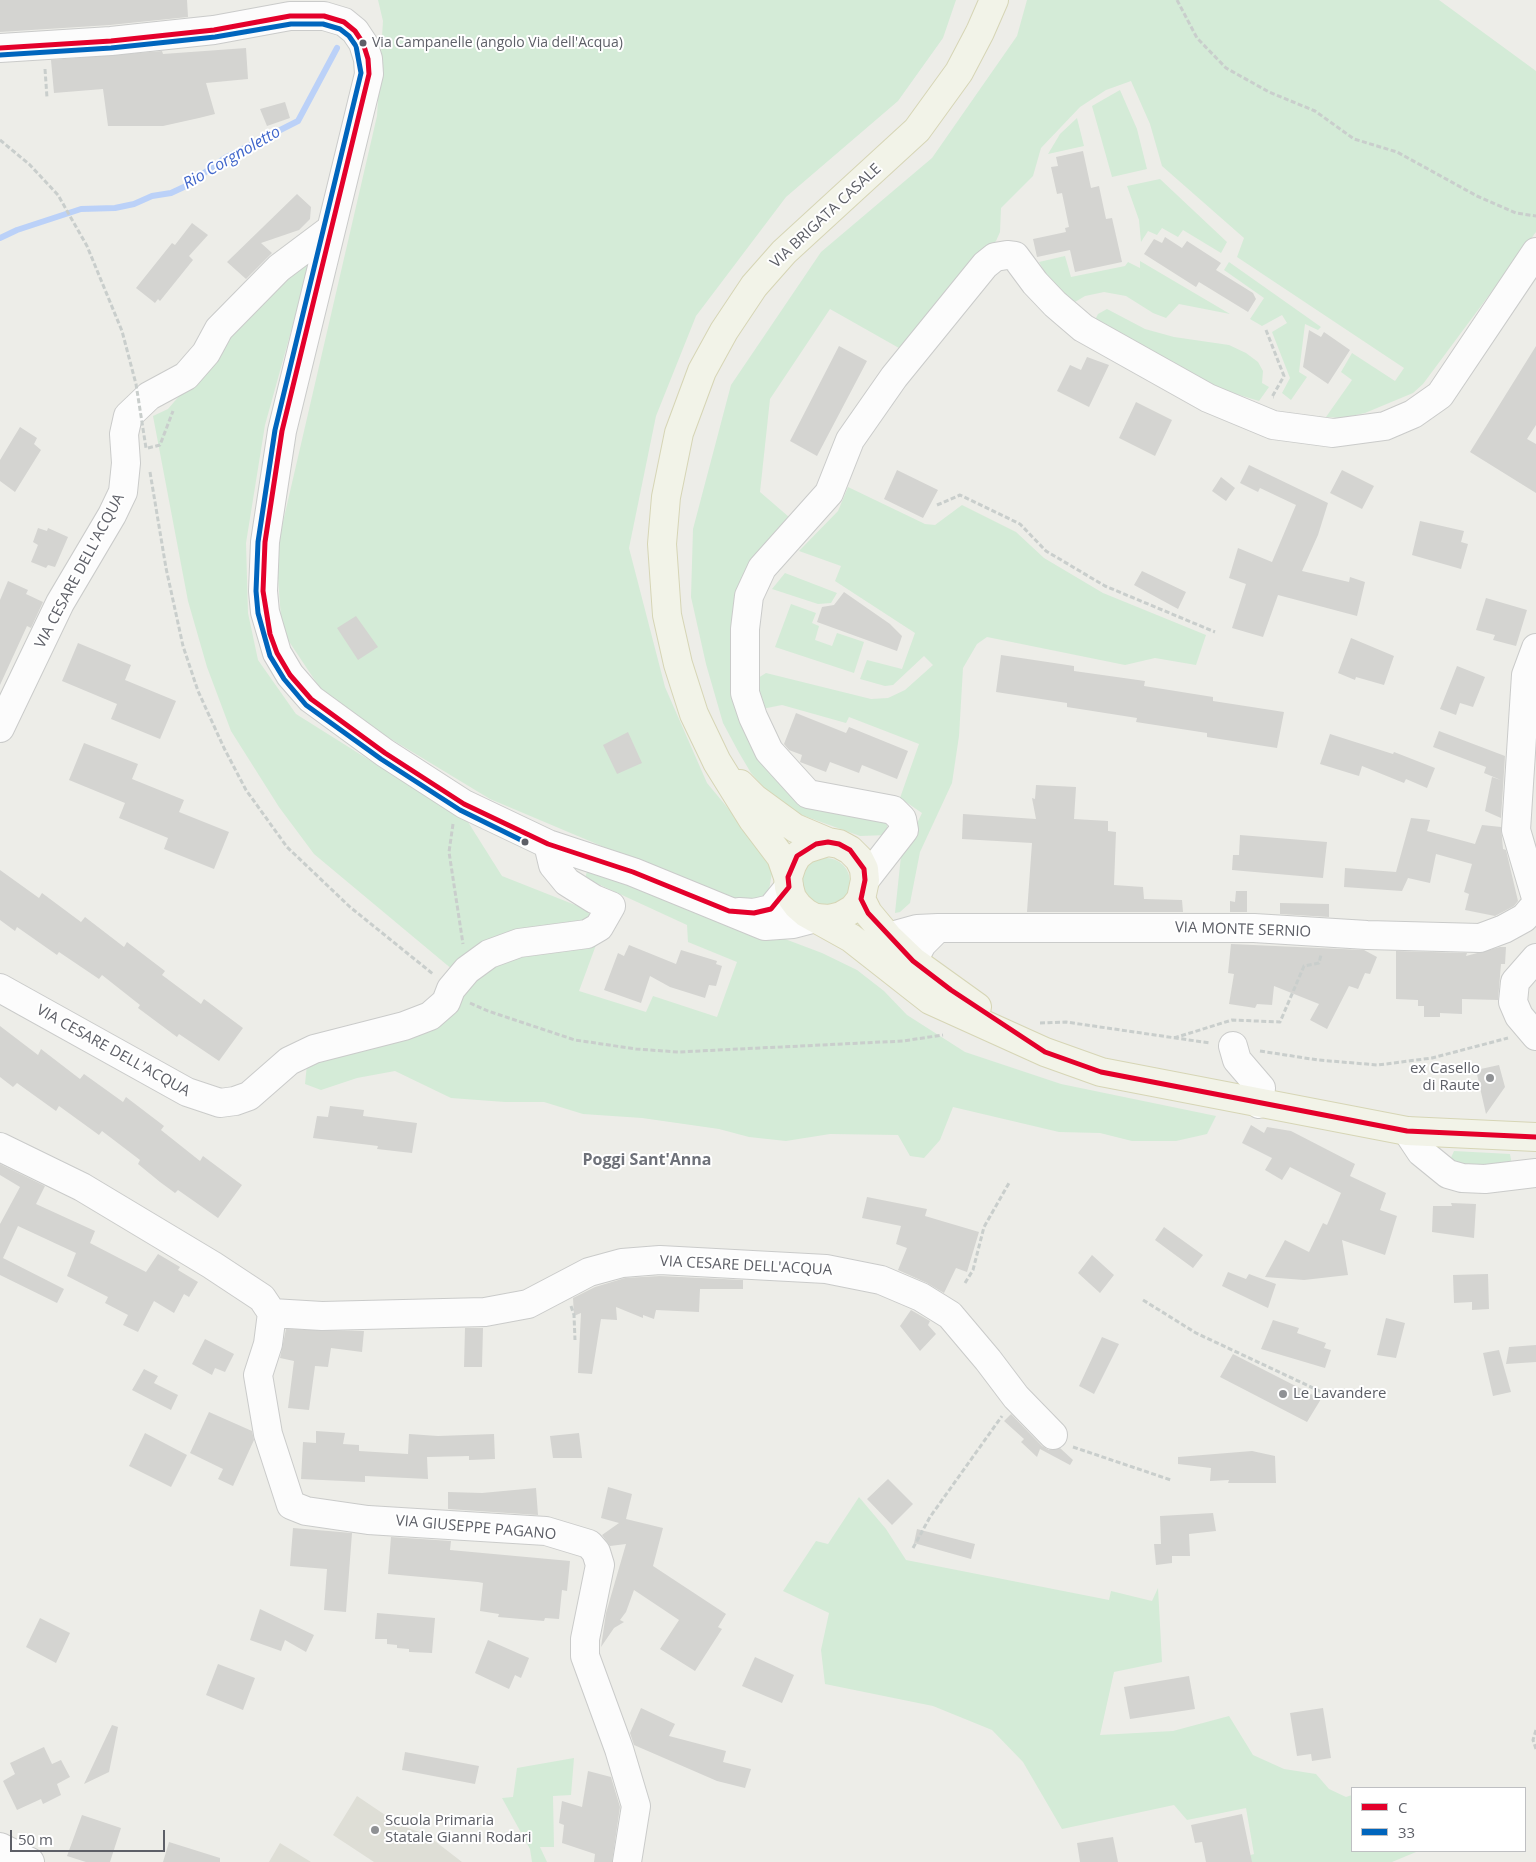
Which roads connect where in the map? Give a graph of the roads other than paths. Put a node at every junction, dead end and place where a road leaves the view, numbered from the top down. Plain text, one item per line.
1 (994, 0) edge
2 (0, 48) edge
3 (332, 229) junction
4 (1536, 252) edge
5 (1536, 648) edge
6 (0, 728) edge
7 (717, 762) junction
8 (896, 842) junction
9 (548, 844) junction
10 (839, 846) junction
11 (788, 882) junction
12 (1534, 889) edge
13 (863, 890) junction
14 (729, 911) junction
15 (816, 918) junction
16 (938, 928) junction
17 (888, 937) junction
18 (1536, 958) edge
19 (913, 961) junction
20 (0, 988) edge
21 (1533, 1033) edge
22 (1233, 1046) road end
23 (1045, 1052) junction
24 (1259, 1104) junction
25 (1407, 1130) junction
26 (1536, 1137) edge
27 (0, 1147) edge
28 (1536, 1173) edge
29 (272, 1312) junction
30 (1053, 1435) road end
31 (0, 1847) edge
32 (30, 1862) edge
33 (627, 1862) edge

1 - 7 main road, VIA BRIGATA CASALE
2 - 3 street
3 - 6 street, VIA CESARE DELL'ACQUA
3 - 9 street
4 - 8 street
5 - 12 street
7 - 10 main road, VIA BRIGATA CASALE
7 - 11 main road, VIA BRIGATA CASALE
8 - 10 street
8 - 13 street
9 - 14 street
9 - 20 street, VIA CESARE DELL'ACQUA
10 - 11 main road
10 - 13 main road, VIA BRIGATA CASALE
11 - 14 street
11 - 15 main road, VIA BRIGATA CASALE
12 - 16 street, VIA MONTE SERNIO
13 - 15 main road
13 - 17 main road, VIA BRIGATA CASALE
14 - 15 street
15 - 19 street
15 - 23 main road, VIA BRIGATA CASALE
16 - 17 street, VIA MONTE SERNIO
16 - 19 street
17 - 19 main road, VIA BRIGATA CASALE
18 - 21 street
19 - 23 main road, VIA BRIGATA CASALE
22 - 24 street
23 - 24 main road, VIA BRIGATA CASALE
24 - 25 main road, VIA BRIGATA CASALE
25 - 26 main road, VIA BRIGATA CASALE
25 - 28 street
27 - 29 street
29 - 30 street, VIA CESARE DELL'ACQUA
29 - 33 street, VIA GIUSEPPE PAGANO
31 - 32 street

